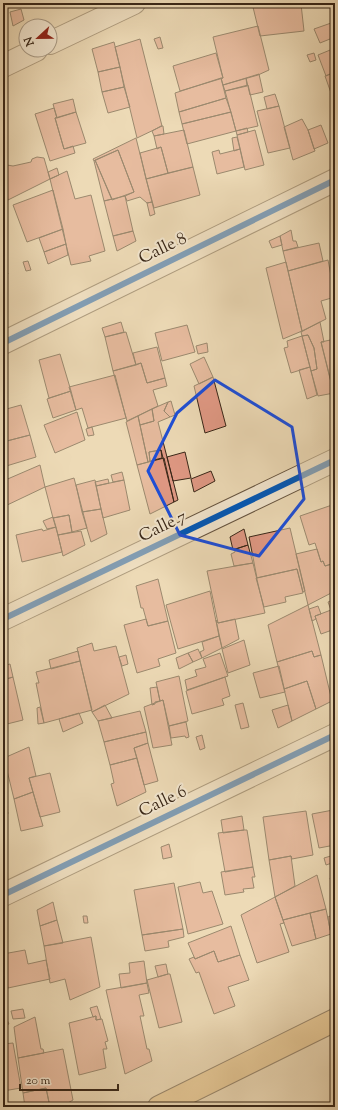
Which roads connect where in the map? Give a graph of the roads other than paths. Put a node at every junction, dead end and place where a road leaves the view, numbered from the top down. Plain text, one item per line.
1 (134, 3) edge
2 (58, 40) edge
3 (20, 58) edge
4 (3, 66) edge
5 (335, 180) edge
6 (3, 343) edge
7 (335, 460) edge
8 (3, 619) edge
9 (335, 735) edge
10 (3, 895) edge
11 (335, 1020) edge
12 (159, 1107) edge

1 - 2 street
3 - 4 street
5 - 6 street, Calle 8
7 - 8 street, Calle 7
9 - 10 street, Calle 6
11 - 12 main road

